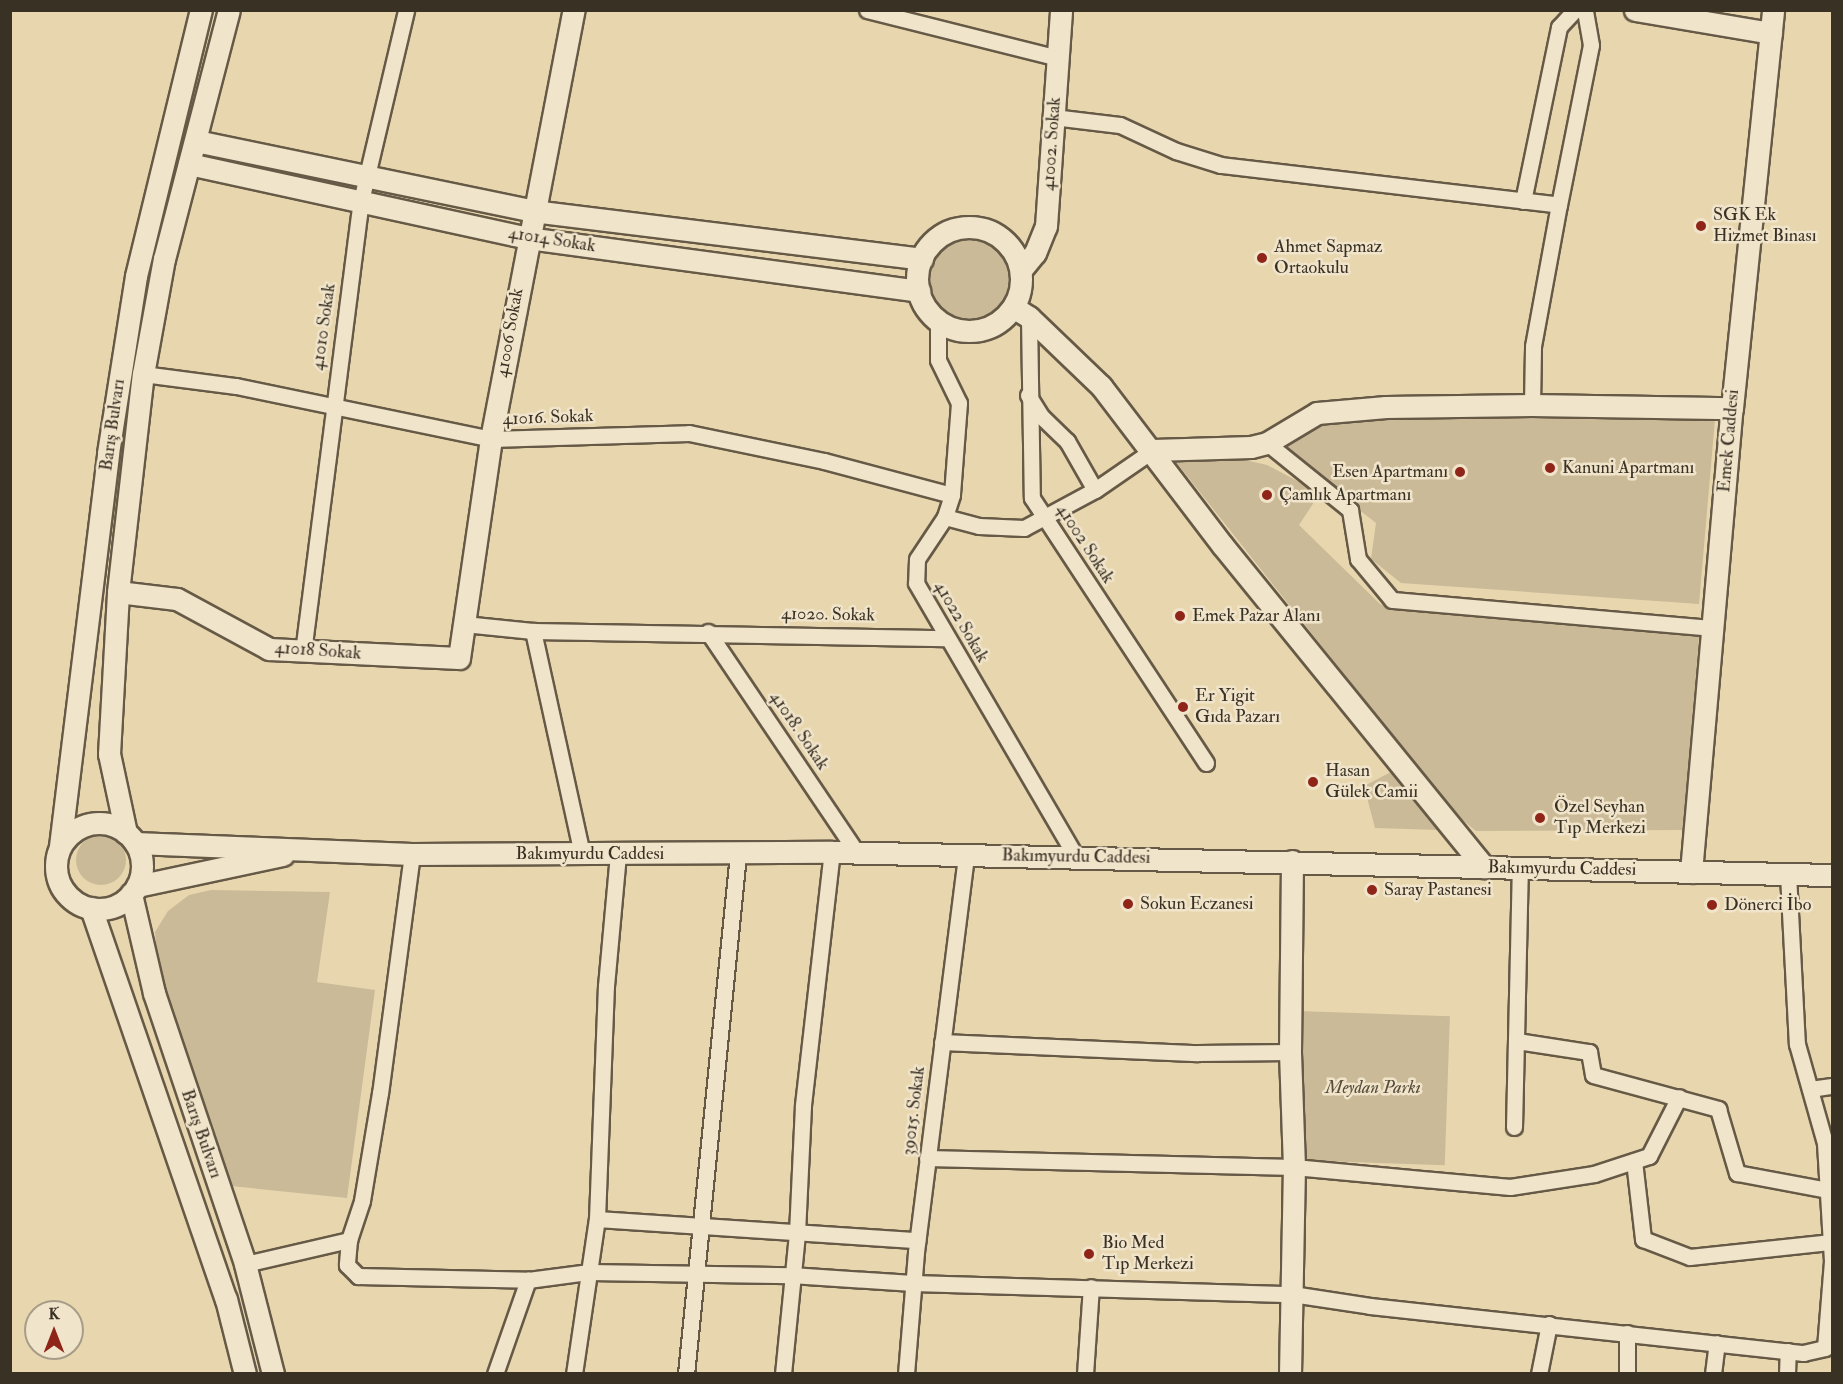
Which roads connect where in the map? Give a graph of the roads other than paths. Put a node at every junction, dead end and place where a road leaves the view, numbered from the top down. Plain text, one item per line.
1 (201, 10) edge
2 (229, 10) edge
3 (406, 10) edge
4 (574, 10) edge
5 (867, 10) edge
6 (1061, 10) edge
7 (1575, 10) edge
8 (1585, 10) edge
9 (1635, 10) edge
10 (1773, 10) edge
11 (1771, 33) junction
12 (1058, 58) junction
13 (1053, 117) junction
14 (165, 145) junction
15 (192, 153) junction
16 (366, 178) junction
17 (361, 201) junction
18 (1523, 201) junction
19 (1559, 205) junction
20 (533, 212) junction
21 (528, 238) junction
22 (922, 259) junction
23 (1021, 270) junction
24 (919, 291) junction
25 (1021, 312) junction
26 (938, 320) junction
27 (143, 374) junction
28 (1028, 395) junction
29 (1532, 405) junction
30 (333, 407) junction
31 (1732, 408) junction
32 (491, 439) junction
33 (1267, 443) junction
34 (1153, 450) junction
35 (108, 453) junction
36 (134, 456) junction
37 (1095, 490) junction
38 (952, 495) junction
39 (945, 517) junction
40 (1045, 519) junction
41 (118, 592) junction
42 (464, 624) junction
43 (1712, 628) junction
44 (533, 631) junction
45 (708, 632) junction
46 (946, 638) junction
47 (303, 652) junction
48 (459, 658) joint
49 (1206, 764) dead end
50 (131, 838) junction
51 (60, 846) junction
52 (319, 848) junction
53 (832, 852) junction
54 (582, 853) junction
55 (857, 853) junction
56 (412, 854) junction
57 (738, 854) junction
58 (618, 855) junction
59 (966, 855) junction
60 (1076, 857) junction
61 (1292, 861) junction
62 (1484, 867) junction
63 (1520, 868) junction
64 (1691, 872) junction
65 (1788, 874) junction
66 (1833, 875) edge
67 (134, 890) junction
68 (91, 908) junction
69 (1516, 1041) junction
70 (942, 1042) junction
71 (1290, 1052) junction
72 (1833, 1086) edge
73 (1810, 1089) junction
74 (1679, 1097) junction
75 (1514, 1127) dead end
76 (927, 1158) junction
77 (1634, 1161) junction
78 (1294, 1167) junction
79 (1828, 1190) junction
80 (597, 1219) junction
81 (699, 1226) junction
82 (797, 1233) junction
83 (349, 1240) junction
84 (917, 1240) junction
85 (1831, 1242) edge
86 (1832, 1261) edge
87 (245, 1264) junction
88 (589, 1272) junction
89 (694, 1275) junction
90 (791, 1275) junction
91 (528, 1280) junction
92 (913, 1283) junction
93 (1090, 1287) junction
94 (1292, 1294) junction
95 (1549, 1324) junction
96 (1627, 1333) junction
97 (1717, 1343) junction
98 (1788, 1351) junction
99 (245, 1374) edge
100 (273, 1374) edge
101 (495, 1374) edge
102 (574, 1374) edge
103 (686, 1374) edge
104 (783, 1374) edge
105 (906, 1374) edge
106 (1085, 1374) edge
107 (1290, 1374) edge
108 (1539, 1374) edge
109 (1627, 1374) edge
110 (1713, 1374) edge
111 (1787, 1374) edge

1 - 14 street, Barış Bulvarı
2 - 15 street, Barış Bulvarı
3 - 16 street, 41010 Sokak
4 - 20 street, 41006 Sokak
5 - 12 street
6 - 12 street, 41002. Sokak
7 - 18 street
8 - 19 street
9 - 11 street
10 - 11 street, Emek Caddesi
11 - 31 street, Emek Caddesi
12 - 13 street, 41002. Sokak
13 - 18 street
13 - 23 street, 41002. Sokak
14 - 15 street
14 - 35 street, Barış Bulvarı
15 - 16 street, 41014 Sokak
15 - 17 street, 41014 Sokak
15 - 27 street, Barış Bulvarı
16 - 17 street, 41010 Sokak
16 - 20 street, 41014 Sokak
17 - 21 street, 41014 Sokak
17 - 30 street, 41010 Sokak
18 - 19 street
19 - 29 street
20 - 21 street, 41006 Sokak
20 - 22 street, 41014 Sokak
21 - 24 street, 41014 Sokak
21 - 32 street, 41006 Sokak
22 - 23 street
22 - 24 street
23 - 25 street
24 - 26 street
25 - 26 street
25 - 28 street, 41002 Sokak
25 - 34 street
26 - 38 street, 41022 Sokak
27 - 30 street, 41016. Sokak
27 - 36 street, Barış Bulvarı
28 - 37 street
28 - 40 street, 41002 Sokak
29 - 31 street
29 - 33 street
30 - 32 street, 41016. Sokak
30 - 47 street, 41010 Sokak
31 - 43 street, Emek Caddesi
32 - 38 street, 41016. Sokak
32 - 42 street, 41006 Sokak
33 - 34 street
33 - 43 street
34 - 37 street
34 - 62 street
35 - 36 street
35 - 51 street, Barış Bulvarı
36 - 41 street, Barış Bulvarı
37 - 40 street
38 - 39 street, 41022 Sokak
39 - 40 street
39 - 46 street, 41022 Sokak
40 - 49 street, 41002 Sokak
41 - 47 street, 41018 Sokak
41 - 50 street, Barış Bulvarı
42 - 44 street
42 - 48 street, 41006 Sokak
43 - 64 street, Emek Caddesi
44 - 45 street
44 - 54 street
45 - 46 street, 41020. Sokak
45 - 55 street, 41018. Sokak
46 - 60 street, 41022 Sokak
47 - 48 street, 41018 Sokak
50 - 51 street
50 - 52 street, Bakımyurdu Caddesi
50 - 67 street, Barış Bulvarı
51 - 68 street, Barış Bulvarı
52 - 56 street, Bakımyurdu Caddesi
52 - 67 street, Bakımyurdu Caddesi
53 - 55 street, Bakımyurdu Caddesi
53 - 57 street, Bakımyurdu Caddesi
53 - 82 street
54 - 56 street, Bakımyurdu Caddesi
54 - 58 street, Bakımyurdu Caddesi
55 - 59 street, Bakımyurdu Caddesi
56 - 83 street
57 - 58 street, Bakımyurdu Caddesi
57 - 81 street
58 - 80 street
59 - 60 street, Bakımyurdu Caddesi
59 - 70 street, 39015. Sokak
60 - 61 street, Bakımyurdu Caddesi
61 - 62 street, Bakımyurdu Caddesi
61 - 71 street
62 - 63 street, Bakımyurdu Caddesi
63 - 64 street, Bakımyurdu Caddesi
63 - 69 street
64 - 65 street, Bakımyurdu Caddesi
65 - 66 street, Bakımyurdu Caddesi
65 - 73 street
67 - 68 street
67 - 87 street, Barış Bulvarı
68 - 99 street, Barış Bulvarı
69 - 74 street
69 - 75 street
70 - 71 street
70 - 76 street, 39015. Sokak
71 - 78 street
72 - 73 street
73 - 79 street
74 - 77 street
74 - 79 street
76 - 78 street
76 - 84 street, 39015. Sokak
77 - 78 street
77 - 85 street
78 - 94 street
79 - 85 street
80 - 81 street
80 - 88 street
81 - 82 street
81 - 89 street
82 - 84 street
82 - 90 street
83 - 87 street
83 - 91 street
84 - 92 street, 39015. Sokak
85 - 86 street
86 - 98 street
87 - 100 street, Barış Bulvarı
88 - 89 street
88 - 91 street
88 - 102 street
89 - 90 street
89 - 103 street
90 - 92 street
90 - 104 street
91 - 101 street
92 - 93 street
92 - 105 street, 39015. Sokak
93 - 94 street
93 - 106 street
94 - 95 street
94 - 107 street
95 - 96 street
95 - 108 street
96 - 97 street
96 - 109 street
97 - 98 street
97 - 110 street
98 - 111 street

